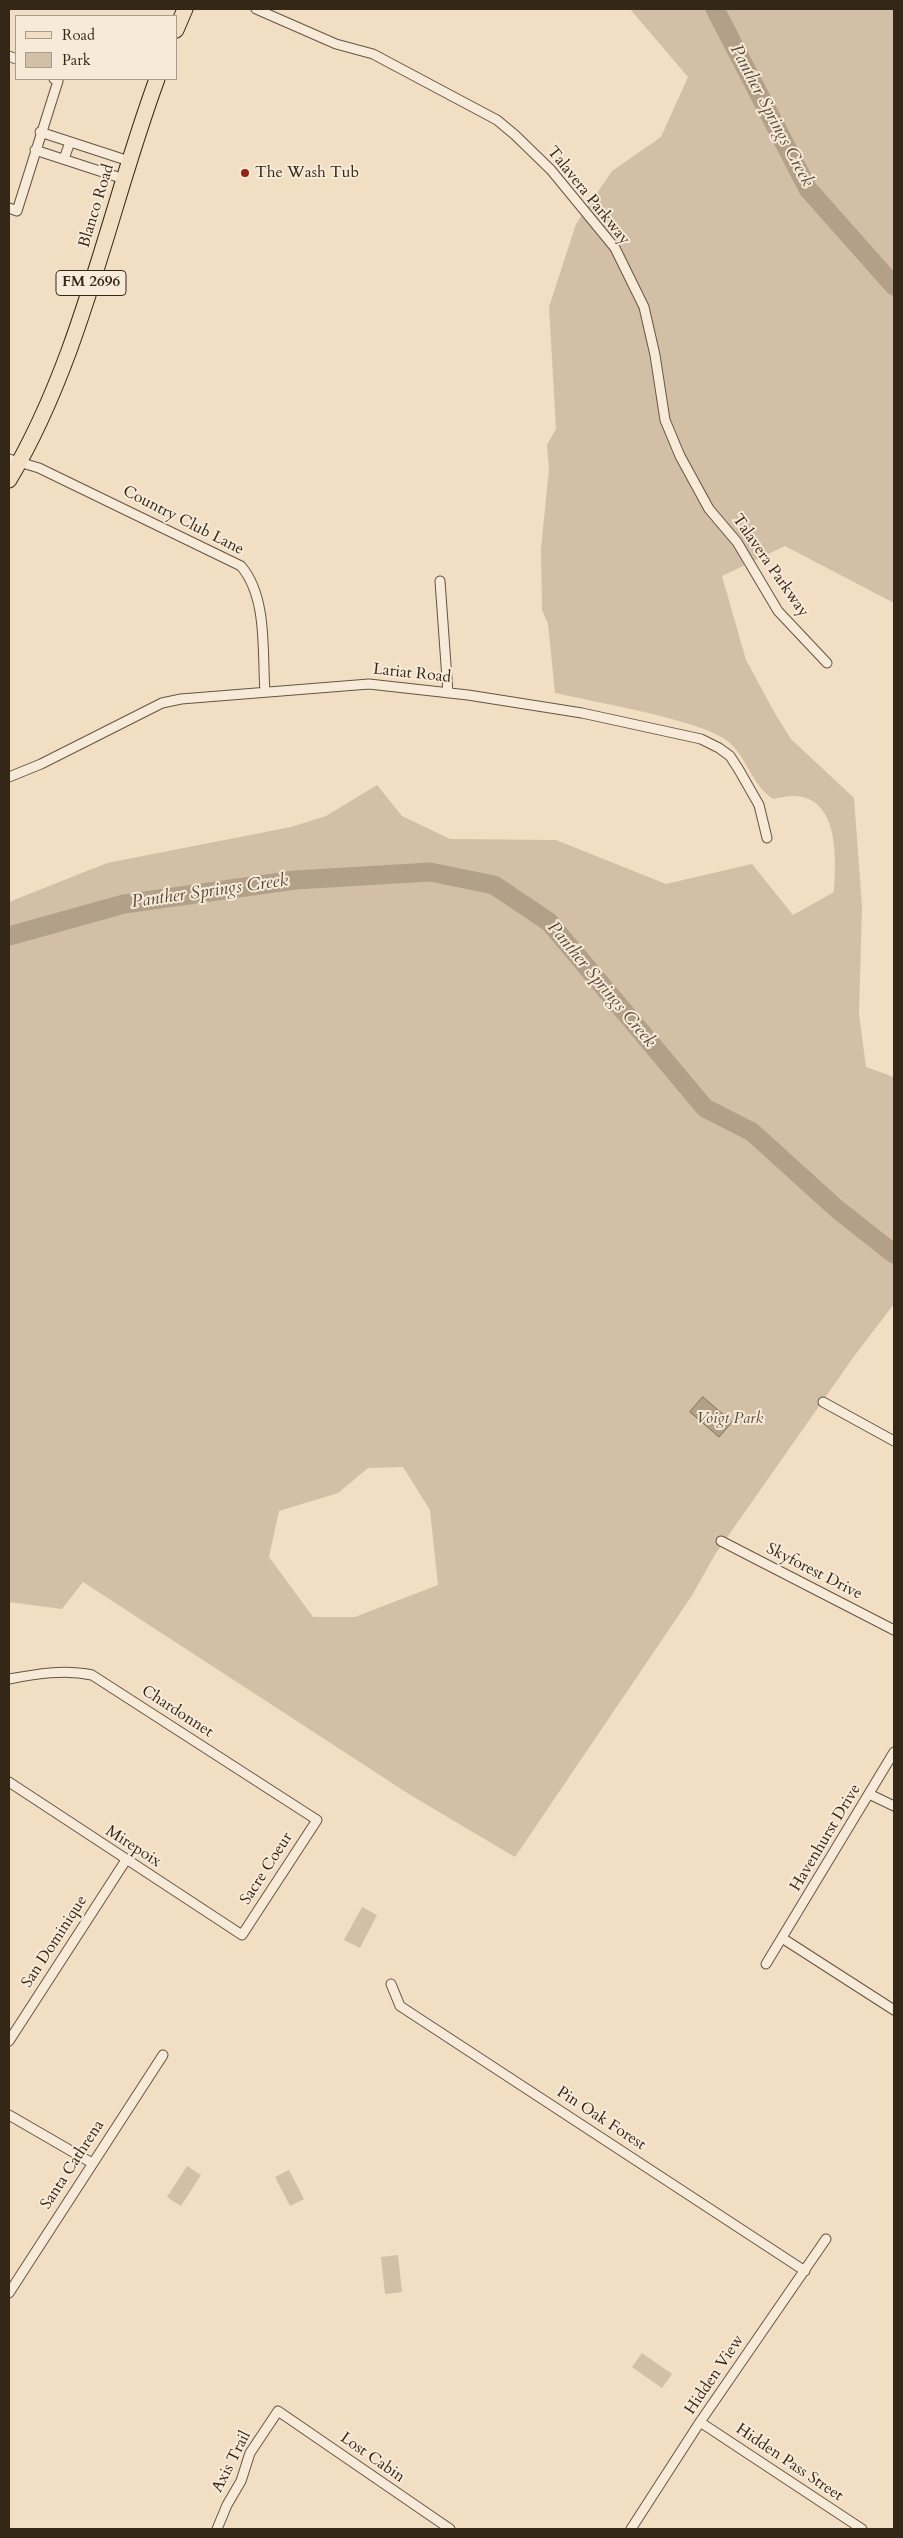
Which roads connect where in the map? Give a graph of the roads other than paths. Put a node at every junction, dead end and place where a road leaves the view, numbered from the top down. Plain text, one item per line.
1 (185, 9) edge
2 (256, 9) edge
3 (178, 25) edge
4 (56, 80) edge
5 (157, 80) edge
6 (40, 132) junction
7 (70, 142) junction
8 (35, 150) junction
9 (64, 159) junction
10 (129, 161) junction
11 (124, 179) junction
12 (13, 209) edge
13 (14, 460) edge
14 (9, 480) edge
15 (440, 581) dead end
16 (826, 664) dead end
17 (265, 692) junction
18 (448, 693) junction
19 (9, 776) edge
20 (767, 838) dead end
21 (823, 1402) dead end
22 (894, 1441) edge
23 (721, 1541) dead end
24 (894, 1630) edge
25 (9, 1679) edge
26 (894, 1752) edge
27 (9, 1784) edge
28 (869, 1794) junction
29 (894, 1806) edge
30 (317, 1820) joint
31 (126, 1860) junction
32 (242, 1935) joint
33 (782, 1938) junction
34 (766, 1964) dead end
35 (391, 1984) dead end
36 (894, 2010) edge
37 (9, 2041) edge
38 (163, 2055) dead end
39 (9, 2115) edge
40 (92, 2163) junction
41 (826, 2239) dead end
42 (804, 2271) junction
43 (9, 2293) edge
44 (278, 2411) joint
45 (700, 2422) junction
46 (217, 2529) edge
47 (450, 2529) edge
48 (631, 2529) edge
49 (862, 2529) edge

1 - 3 main road
2 - 16 street, Talavera Parkway
4 - 6 street
5 - 10 main road, Blanco Road / FM 2696
6 - 7 street
6 - 8 street
7 - 9 street
7 - 10 street
8 - 9 street
8 - 12 street
9 - 11 street
10 - 11 main road, Blanco Road / FM 2696
11 - 13 main road, Blanco Road / FM 2696
13 - 14 main road, Blanco Road / FM 2696
13 - 17 street, Country Club Lane
15 - 18 street
17 - 18 street, Lariat Road
17 - 19 street, Lariat Road
18 - 20 street, Lariat Road
21 - 22 street
23 - 24 street, Skyforest Drive
25 - 30 street, Chardonnet
26 - 28 street, Havenhurst Drive
27 - 31 street, Mirepoix
28 - 29 street
28 - 33 street, Havenhurst Drive
30 - 32 street, Sacre Coeur
31 - 32 street, Mirepoix
31 - 37 street, San Dominique
33 - 34 street, Havenhurst Drive
33 - 36 street
35 - 42 street, Pin Oak Forest
38 - 40 street, Santa Cathrena
39 - 40 street
40 - 43 street, Santa Cathrena
41 - 42 street, Hidden View
42 - 45 street, Hidden View
44 - 46 street, Axis Trail
44 - 47 street, Lost Cabin
45 - 48 street, Hidden View
45 - 49 street, Hidden Pass Street

